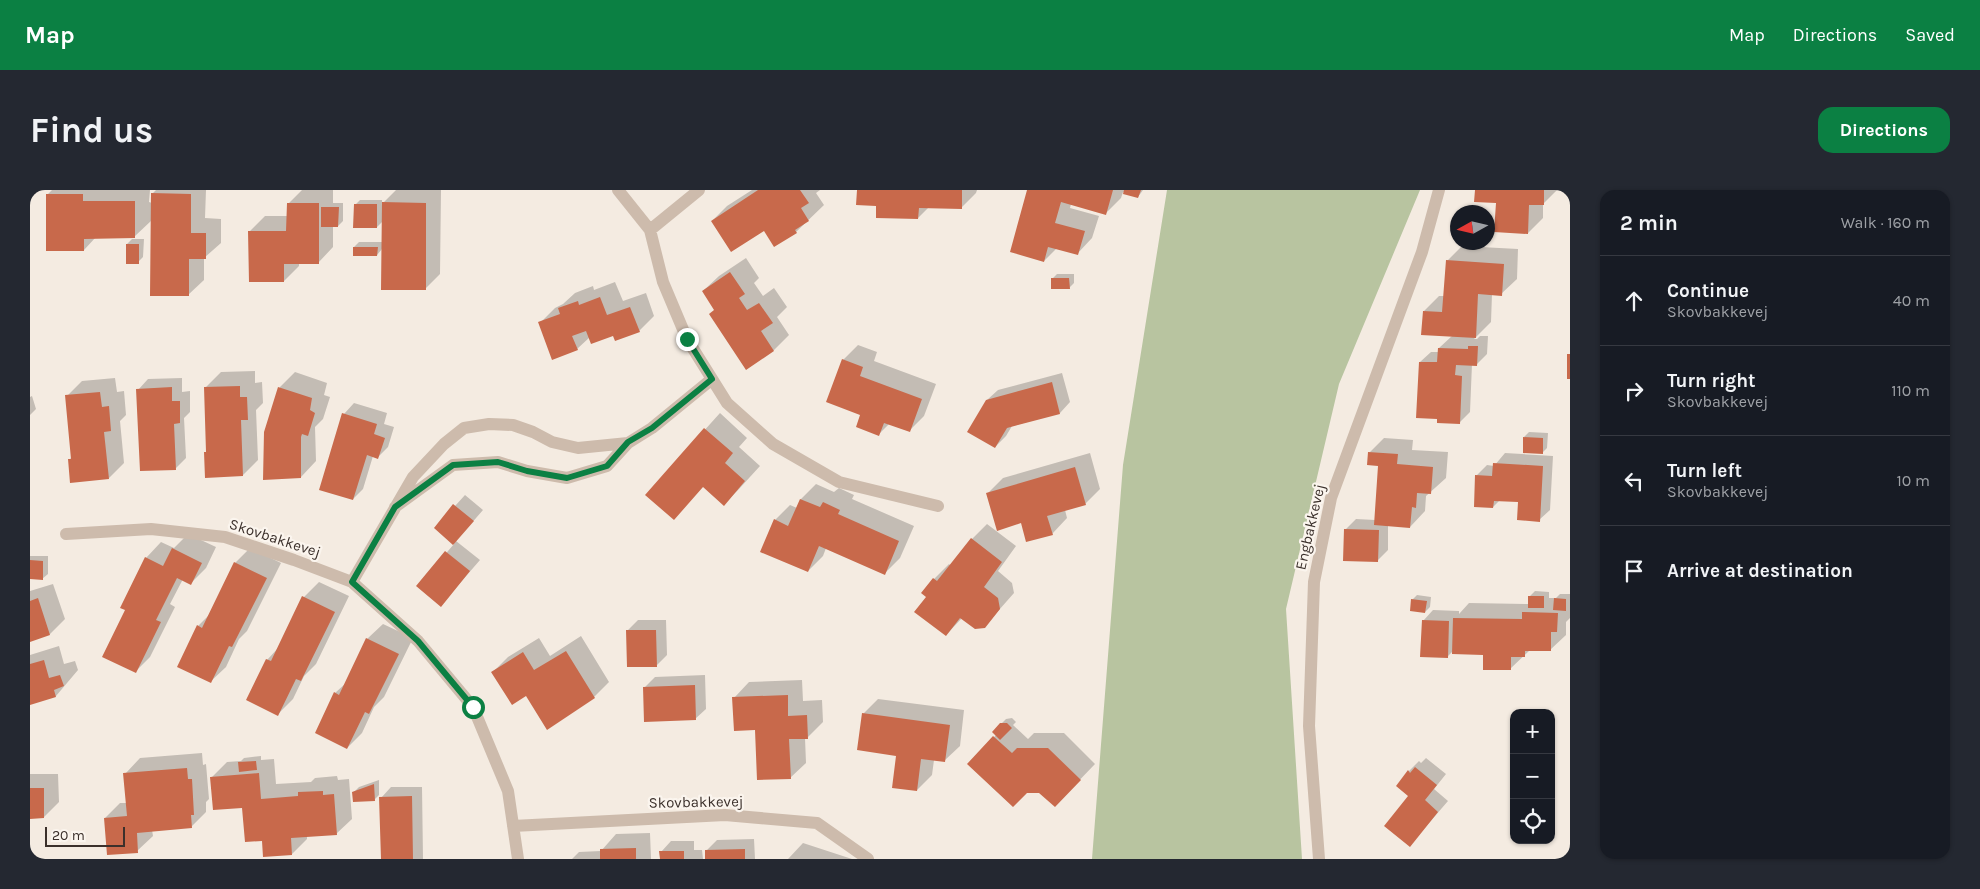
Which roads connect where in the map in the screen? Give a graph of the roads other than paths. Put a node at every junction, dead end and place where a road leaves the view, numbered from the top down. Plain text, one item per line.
1 (618, 190) edge
2 (699, 190) edge
3 (1439, 190) edge
4 (650, 230) junction
5 (712, 379) junction
6 (628, 442) junction
7 (938, 506) dead end
8 (395, 507) junction
9 (66, 534) dead end
10 (352, 582) junction
11 (513, 826) junction
12 (518, 859) edge
13 (868, 859) edge
14 (1319, 859) edge

1 - 4 street
2 - 4 street
3 - 14 street, Engbakkevej
4 - 5 street
5 - 6 street
5 - 7 street
6 - 8 street
6 - 8 street
8 - 10 street
9 - 10 street, Skovbakkevej
10 - 11 street, Skovbakkevej
11 - 12 street, Skovbakkevej
11 - 13 street, Skovbakkevej

